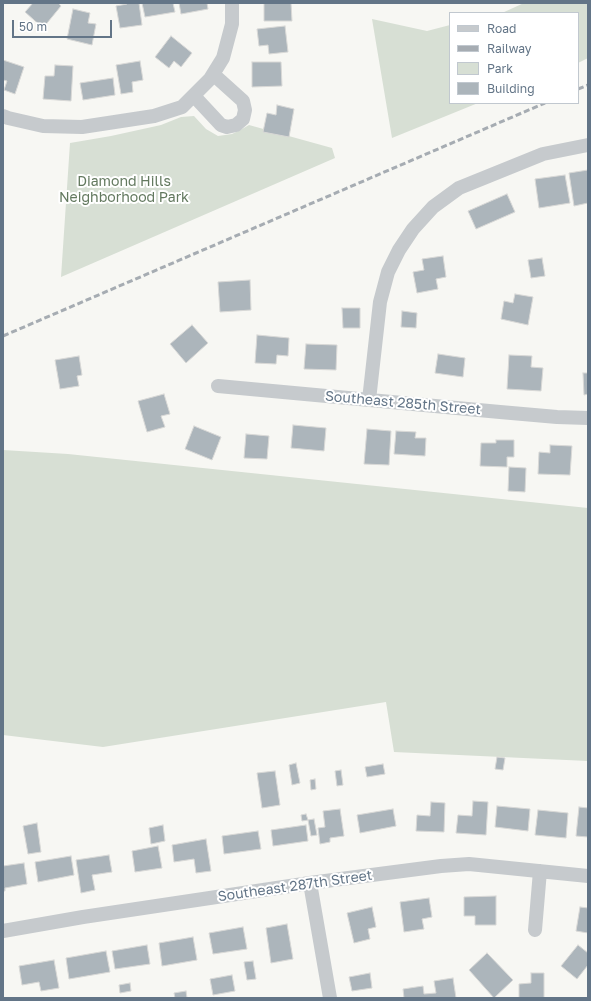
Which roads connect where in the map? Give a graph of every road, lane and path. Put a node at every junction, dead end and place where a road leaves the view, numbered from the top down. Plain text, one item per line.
1 (232, 3) edge
2 (213, 74) junction
3 (194, 96) junction
4 (3, 116) edge
5 (588, 145) edge
6 (218, 386) dead end
7 (368, 400) junction
8 (588, 418) edge
9 (540, 871) junction
10 (588, 876) edge
11 (310, 883) junction
12 (535, 930) dead end
13 (3, 931) edge
14 (330, 998) edge

1 - 2 street
2 - 3 street
2 - 3 street
3 - 4 street
5 - 7 street
6 - 7 street, Southeast 285th Street
7 - 8 street, Southeast 285th Street
9 - 10 street, Southeast 287th Street
9 - 11 street, Southeast 287th Street
9 - 12 street
11 - 13 street, Southeast 287th Street
11 - 14 street

